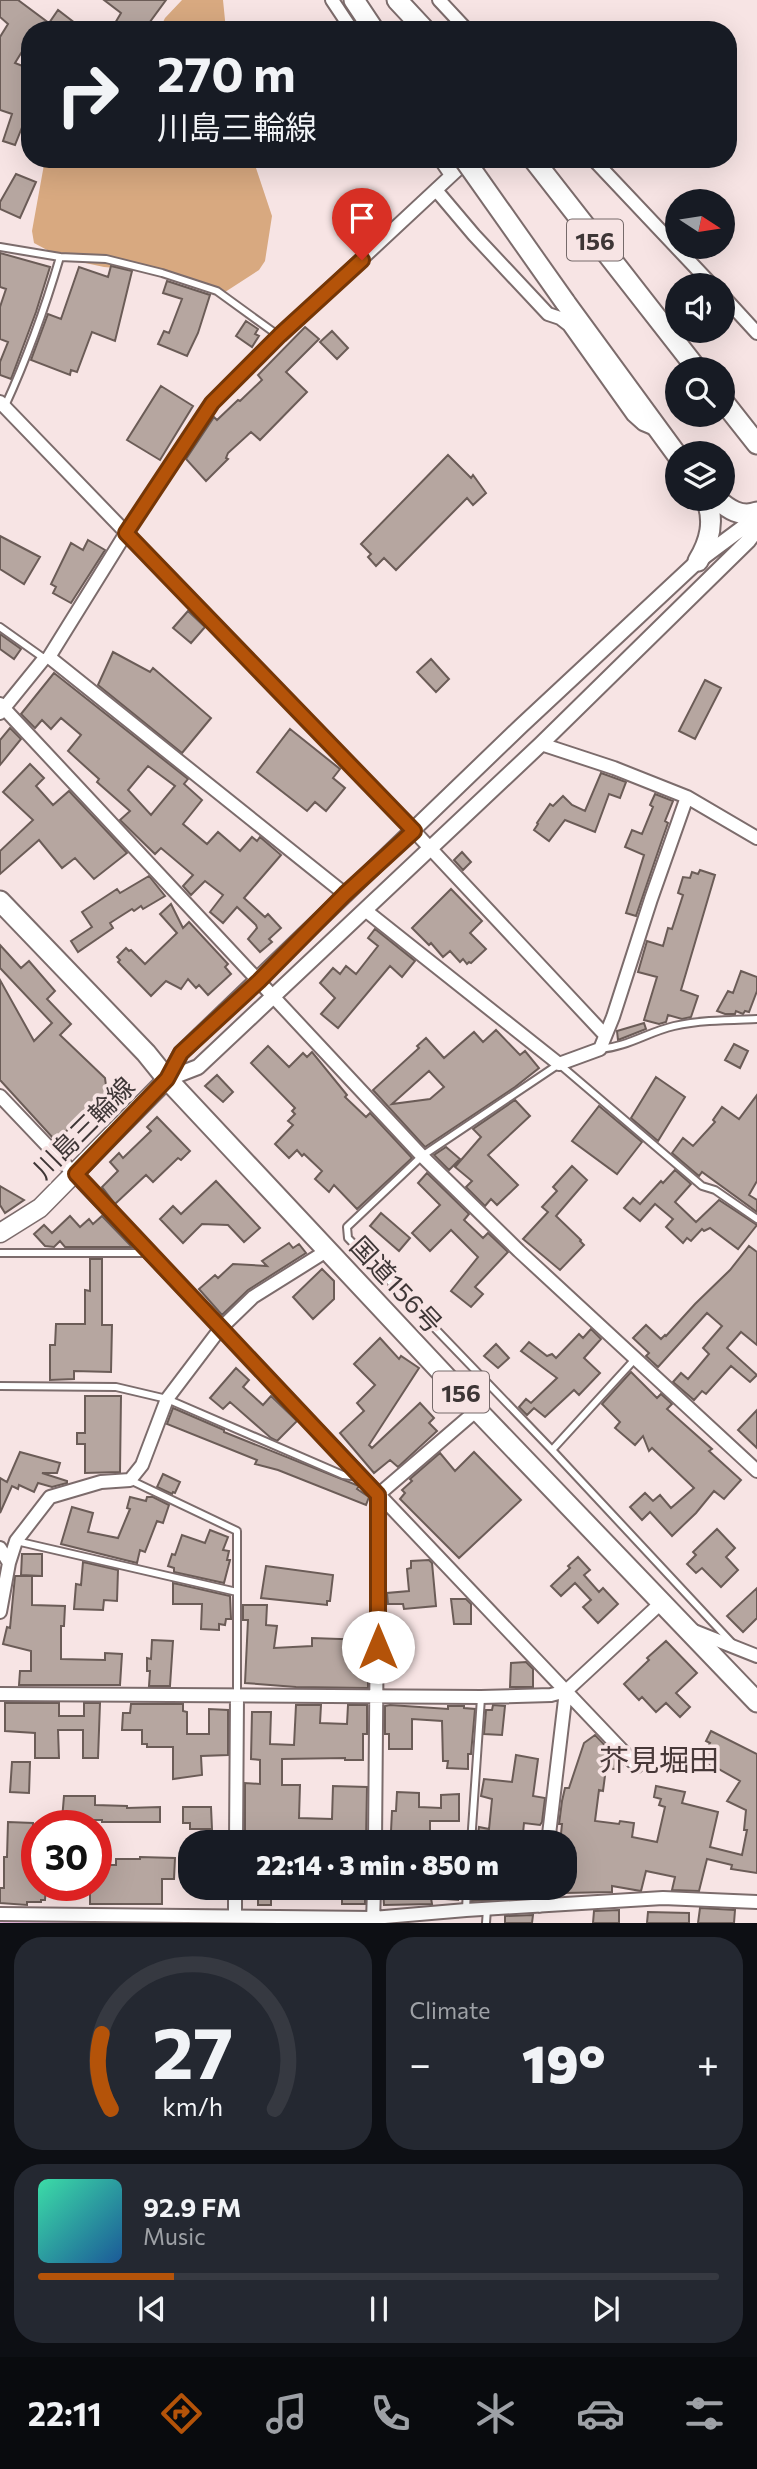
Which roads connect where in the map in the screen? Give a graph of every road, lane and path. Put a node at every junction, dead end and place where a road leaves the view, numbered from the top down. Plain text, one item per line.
1 (332, 0) edge
2 (354, 0) edge
3 (397, 0) edge
4 (439, 0) edge
5 (346, 21) edge
6 (368, 21) edge
7 (417, 21) edge
8 (459, 21) edge
9 (447, 168) edge
10 (459, 168) edge
11 (473, 168) edge
12 (540, 168) edge
13 (602, 168) edge
14 (452, 175) junction
15 (436, 190) junction
16 (0, 247) edge
17 (60, 257) junction
18 (701, 273) edge
19 (735, 309) edge
20 (756, 333) edge
21 (279, 336) junction
22 (687, 357) edge
23 (3, 404) edge
24 (735, 416) edge
25 (659, 430) junction
26 (667, 441) edge
27 (757, 444) edge
28 (709, 511) edge
29 (734, 511) edge
30 (757, 515) edge
31 (757, 529) edge
32 (126, 533) junction
33 (698, 561) junction
34 (0, 627) edge
35 (46, 658) junction
36 (1, 708) edge
37 (541, 744) junction
38 (687, 797) junction
39 (414, 831) junction
40 (757, 838) edge
41 (429, 848) junction
42 (345, 894) junction
43 (0, 901) edge
44 (365, 910) junction
45 (259, 981) junction
46 (273, 997) junction
47 (757, 1019) edge
48 (605, 1035) junction
49 (600, 1049) junction
50 (559, 1064) junction
51 (167, 1079) junction
52 (0, 1096) edge
53 (422, 1156) junction
54 (76, 1174) junction
55 (757, 1219) edge
56 (0, 1233) edge
57 (328, 1250) junction
58 (0, 1253) edge
59 (150, 1253) junction
60 (220, 1329) junction
61 (636, 1357) junction
62 (0, 1386) edge
63 (167, 1399) junction
64 (477, 1410) junction
65 (552, 1450) junction
66 (757, 1471) edge
67 (360, 1478) junction
68 (130, 1480) junction
69 (378, 1495) junction
70 (16, 1541) junction
71 (0, 1548) edge
72 (9, 1563) junction
73 (237, 1592) junction
74 (662, 1602) junction
75 (0, 1612) edge
76 (687, 1628) junction
77 (737, 1648) junction
78 (757, 1656) edge
79 (566, 1691) junction
80 (0, 1694) edge
81 (237, 1697) junction
82 (481, 1697) junction
83 (378, 1698) junction
84 (757, 1702) edge
85 (637, 1766) dead end
86 (236, 1830) edge
87 (375, 1830) edge
88 (472, 1830) edge
89 (550, 1830) edge
90 (235, 1900) edge
91 (374, 1900) edge
92 (466, 1900) edge
93 (542, 1900) edge
94 (757, 1902) edge
95 (541, 1906) junction
96 (466, 1909) junction
97 (487, 1909) junction
98 (0, 1914) edge
99 (235, 1916) junction
100 (200, 1919) edge
101 (373, 1921) edge
102 (486, 1923) edge

1 - 5 street
2 - 6 highway
3 - 7 highway
4 - 8 street
9 - 14 street
10 - 14 street
11 - 25 highway, 156, bridge
12 - 22 highway, 156
13 - 18 street
14 - 15 street
15 - 21 street
15 - 25 street
16 - 17 lane
17 - 21 lane
17 - 23 lane
19 - 20 street
21 - 32 street
23 - 32 street
24 - 27 highway
25 - 26 highway, 156
28 - 33 highway
29 - 30 highway
30 - 33 street
31 - 37 street
32 - 35 street
32 - 39 street
33 - 39 street
34 - 35 lane
35 - 36 street
35 - 42 street
36 - 45 street
37 - 38 street
37 - 41 street
38 - 40 street
38 - 48 street
39 - 41 street
39 - 42 street
41 - 44 street
41 - 48 street
42 - 45 street
43 - 51 highway, 国道156号 / 156
44 - 46 street
44 - 50 street
45 - 46 street
45 - 51 street
46 - 51 street
46 - 53 street
47 - 49 lane
48 - 49 street
49 - 50 street
50 - 53 lane
50 - 55 lane
51 - 54 main road, 川島三輪線
51 - 57 highway, 国道156号 / 156
52 - 54 street
53 - 61 street
53 - 65 lane
54 - 56 main road, 川島三輪線
54 - 59 street
57 - 60 street
57 - 64 highway, 国道156号 / 156
58 - 59 lane
59 - 60 street
60 - 63 street
60 - 67 street
61 - 65 lane
61 - 66 street
62 - 63 lane
63 - 67 lane
63 - 68 street
64 - 69 street
64 - 74 highway, 国道156号 / 156
65 - 77 lane
67 - 69 street
68 - 70 street
68 - 73 lane
69 - 79 street
69 - 83 street
70 - 72 street
70 - 73 lane
71 - 72 street
72 - 75 street
73 - 81 lane
74 - 76 highway, 国道156号 / 156
74 - 79 street
76 - 77 street
76 - 84 highway, 国道156号 / 156
77 - 78 street
79 - 82 street
79 - 85 street
79 - 89 street
80 - 81 street
81 - 83 street
81 - 86 street
82 - 83 street
82 - 88 lane
83 - 87 street
90 - 99 street
91 - 101 street
92 - 96 lane
93 - 95 street
94 - 95 street
95 - 97 street
96 - 97 street
96 - 101 street
97 - 102 lane
98 - 100 street
99 - 100 street
99 - 101 street

